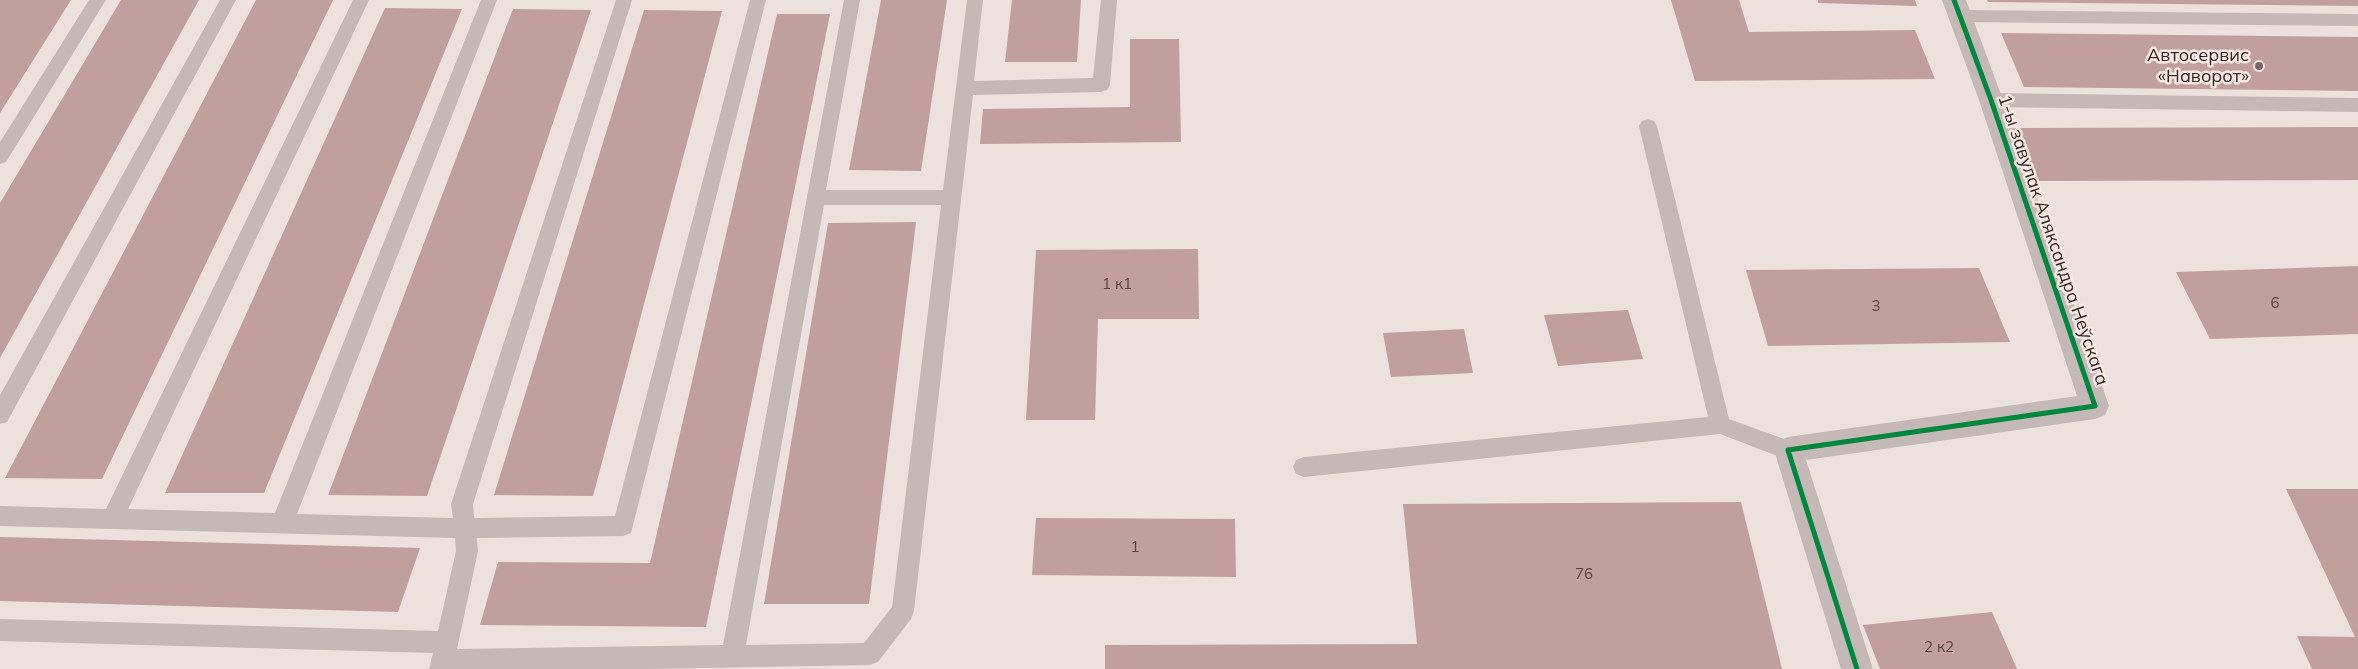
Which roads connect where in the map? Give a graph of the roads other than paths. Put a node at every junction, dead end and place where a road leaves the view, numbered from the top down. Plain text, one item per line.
1 (98, 0) edge
2 (228, 0) edge
3 (361, 0) edge
4 (489, 0) edge
5 (624, 0) edge
6 (758, 0) edge
7 (852, 0) edge
8 (975, 0) edge
9 (1108, 0) edge
10 (1957, 8) edge
11 (2358, 20) edge
12 (965, 88) junction
13 (1991, 100) junction
14 (2358, 105) edge
15 (1648, 126) dead end
16 (0, 157) edge
17 (952, 197) junction
18 (816, 198) junction
19 (0, 415) edge
20 (1720, 424) junction
21 (1788, 450) junction
22 (1304, 467) dead end
23 (0, 516) edge
24 (112, 519) junction
25 (282, 523) junction
26 (464, 528) junction
27 (0, 630) edge
28 (732, 656) junction
29 (444, 657) edge
30 (1857, 669) edge

1 - 16 lane
2 - 19 lane
3 - 24 lane
4 - 25 lane
5 - 26 lane
6 - 26 lane
7 - 18 lane
8 - 12 lane
9 - 12 lane
10 - 11 lane
10 - 13 street, 1-ы завулак Аляксандра Неўскага
12 - 17 lane
13 - 14 lane
13 - 21 street, 1-ы завулак Аляксандра Неўскага
15 - 20 lane
17 - 18 lane
17 - 28 lane
18 - 28 lane
20 - 21 lane
20 - 22 lane
21 - 30 street
23 - 24 lane
24 - 25 lane
25 - 26 lane
26 - 29 lane
27 - 29 lane
28 - 29 lane

